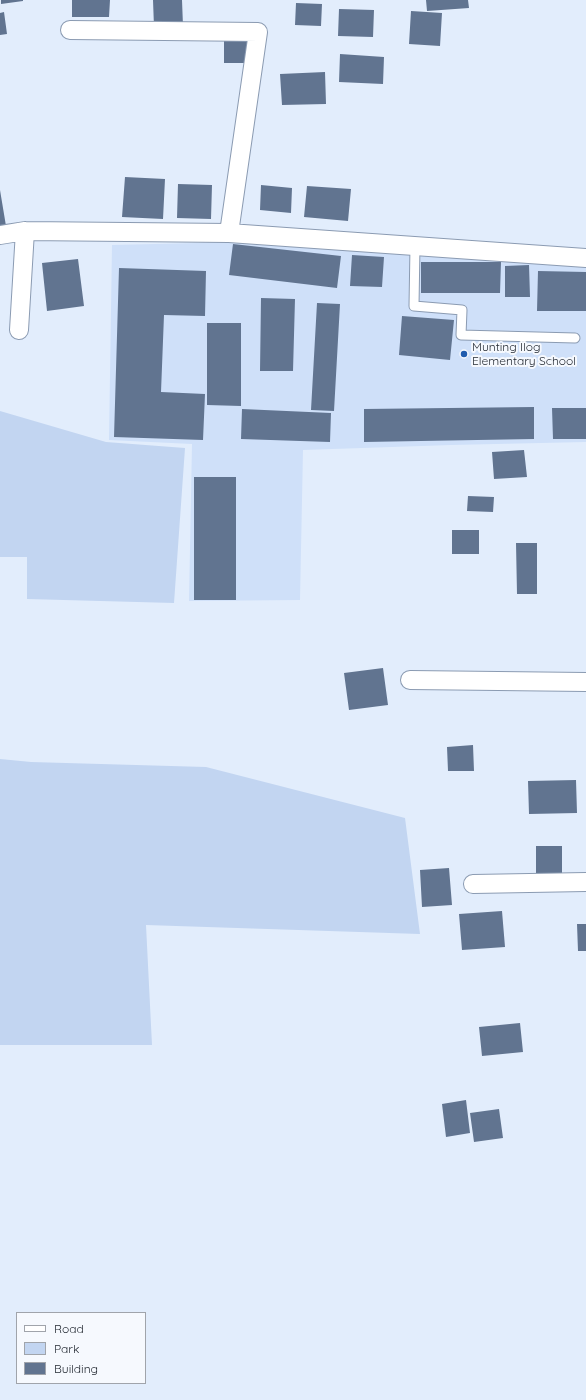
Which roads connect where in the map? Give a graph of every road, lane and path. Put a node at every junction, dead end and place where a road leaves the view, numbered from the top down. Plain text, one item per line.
1 (70, 30) dead end
2 (25, 231) junction
3 (230, 233) junction
4 (0, 235) edge
5 (415, 246) junction
6 (586, 258) edge
7 (19, 330) dead end
8 (575, 338) dead end
9 (410, 680) dead end
10 (586, 682) edge
11 (586, 882) edge
12 (474, 884) dead end

1 - 3 street
2 - 3 street
2 - 4 street
2 - 7 street
3 - 5 street
5 - 6 street
5 - 8 lane
9 - 10 street
11 - 12 street

